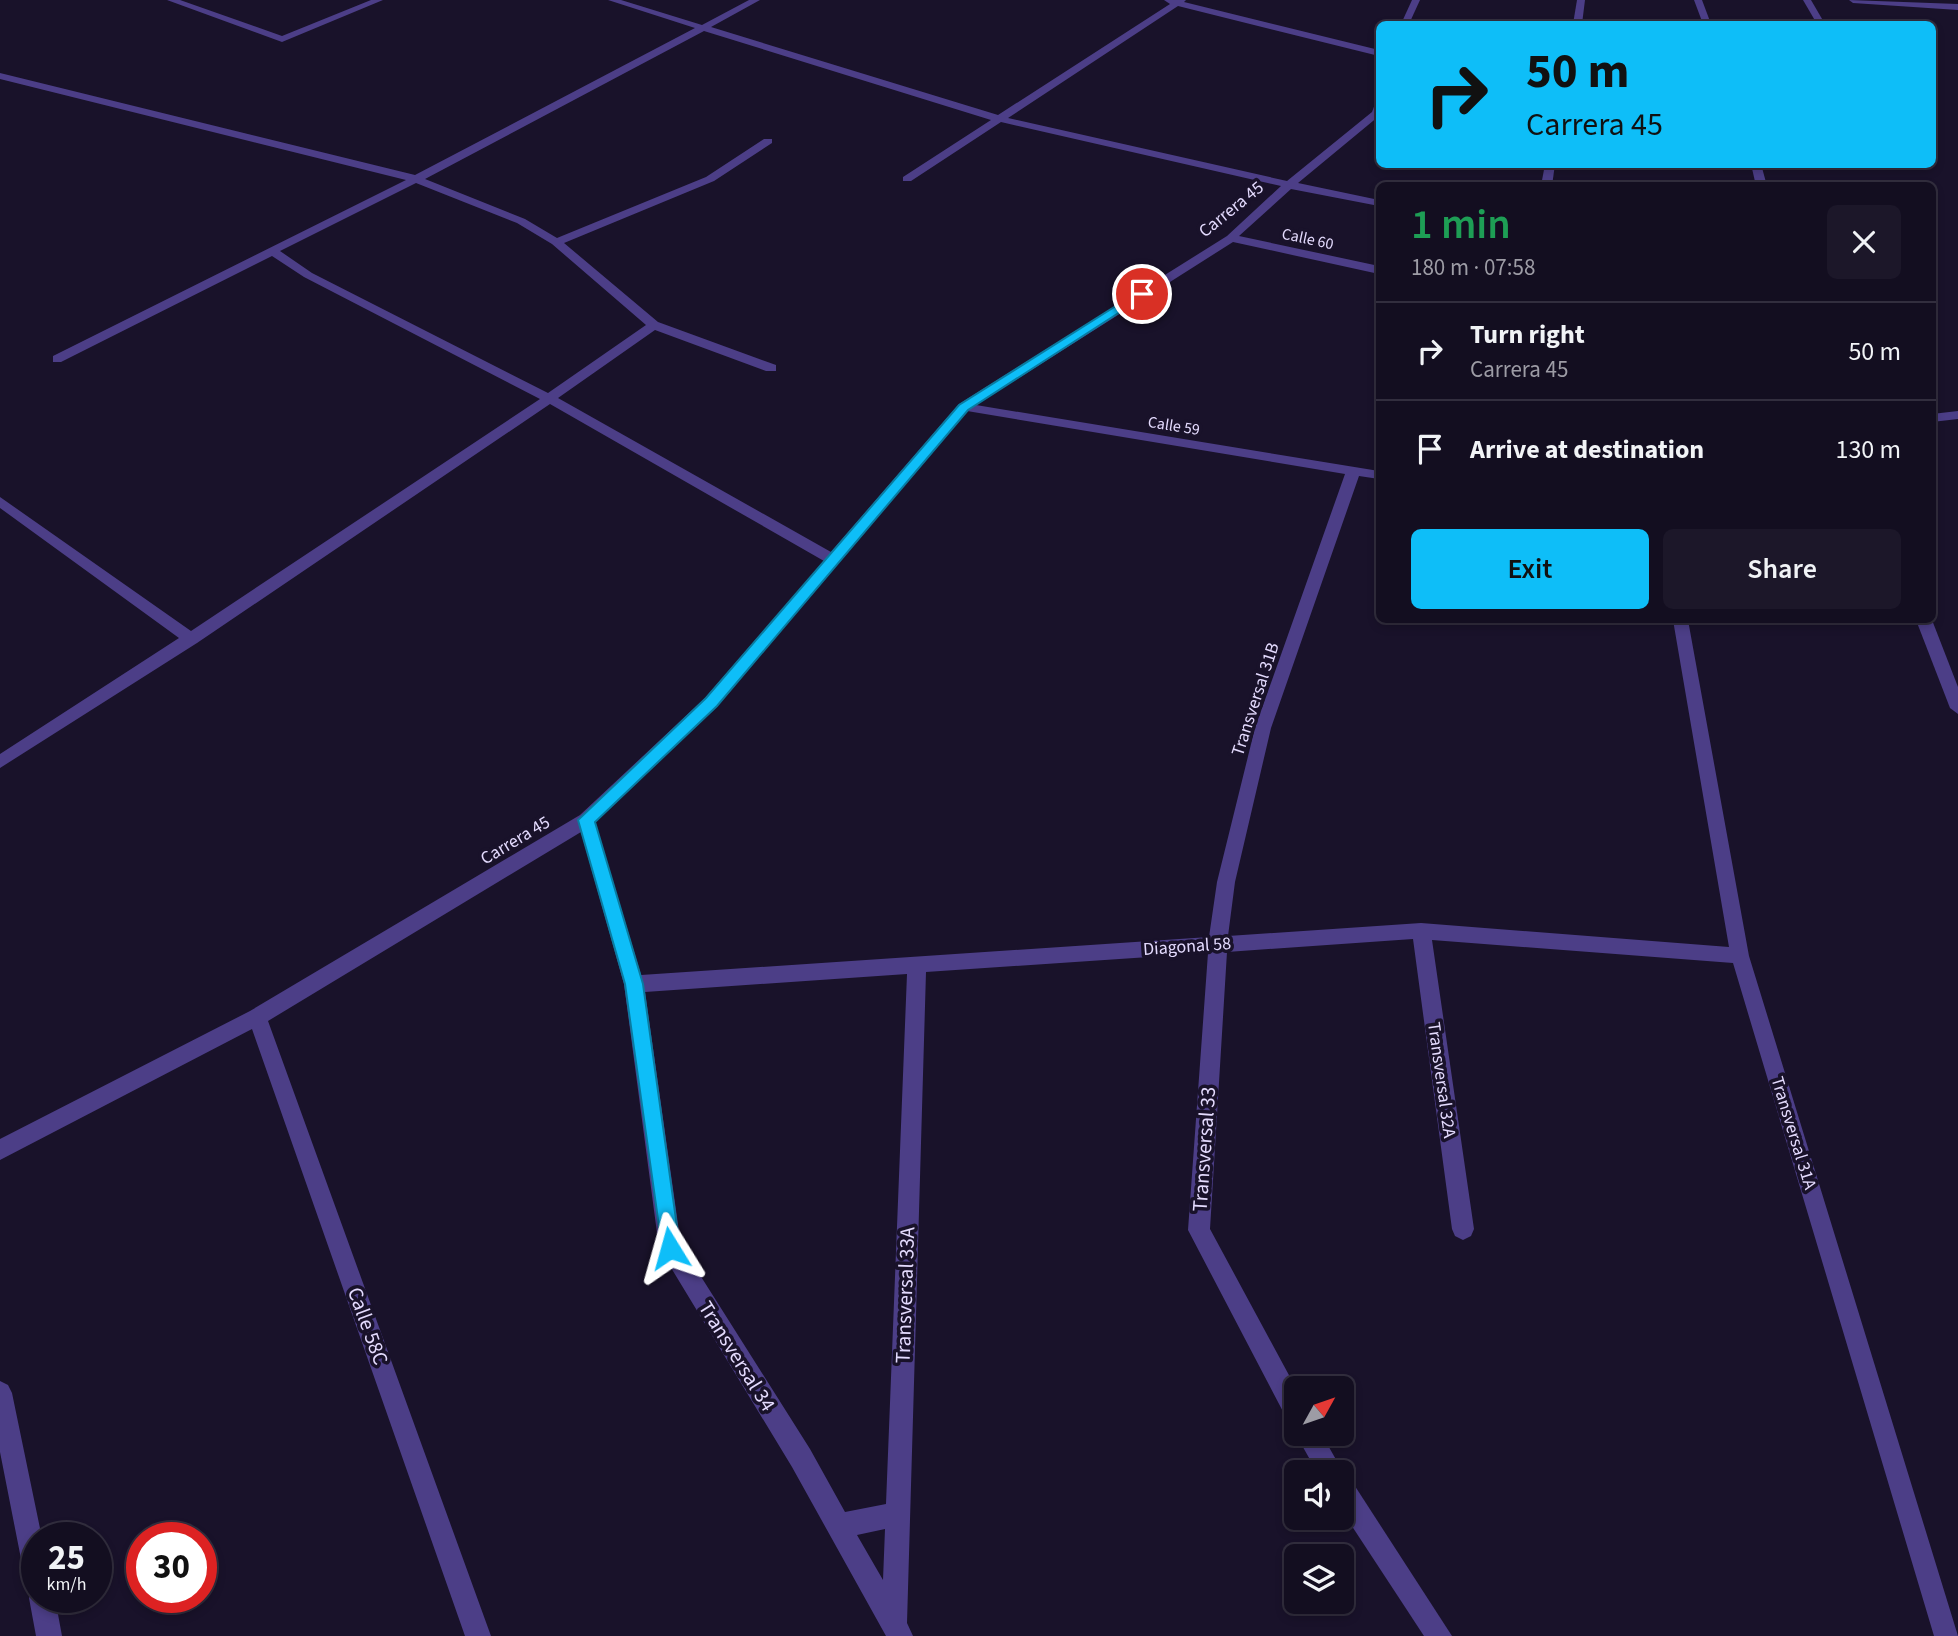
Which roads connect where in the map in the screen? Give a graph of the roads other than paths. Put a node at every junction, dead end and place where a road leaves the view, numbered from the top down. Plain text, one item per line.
1 (171, 0) edge
2 (379, 0) edge
3 (612, 0) edge
4 (757, 0) edge
5 (1164, 0) edge
6 (1416, 0) edge
7 (1581, 0) edge
8 (1698, 0) edge
9 (1807, 0) edge
10 (1853, 0) edge
11 (1180, 2) edge
12 (1958, 7) edge
13 (1406, 21) edge
14 (1578, 21) edge
15 (1706, 21) edge
16 (1819, 21) edge
17 (704, 28) junction
18 (1376, 52) edge
19 (0, 76) edge
20 (1376, 114) edge
21 (997, 118) junction
22 (768, 141) dead end
23 (416, 179) junction
24 (907, 179) dead end
25 (1289, 186) junction
26 (1376, 201) edge
27 (1231, 237) junction
28 (556, 242) junction
29 (272, 251) junction
30 (1376, 269) edge
31 (654, 325) junction
32 (57, 359) dead end
33 (772, 368) dead end
34 (550, 398) junction
35 (964, 407) junction
36 (1958, 415) edge
37 (1936, 418) edge
38 (1353, 472) junction
39 (1376, 475) edge
40 (0, 501) edge
41 (832, 559) junction
42 (1682, 623) edge
43 (1925, 623) edge
44 (191, 639) junction
45 (1958, 708) edge
46 (0, 762) edge
47 (586, 820) junction
48 (1420, 931) junction
49 (1218, 944) junction
50 (1740, 956) junction
51 (917, 964) junction
52 (634, 984) junction
53 (257, 1017) junction
54 (0, 1150) edge
55 (1463, 1229) dead end
56 (1284, 1390) edge
57 (0, 1393) edge
58 (1354, 1507) edge
59 (898, 1514) junction
60 (26, 1522) edge
61 (839, 1526) junction
62 (45, 1613) edge
63 (897, 1631) edge
64 (50, 1636) edge
65 (478, 1636) edge
66 (1439, 1636) edge
67 (1947, 1636) edge

1 - 2 street
3 - 17 street
4 - 17 street
5 - 11 street
6 - 13 street
7 - 14 street
8 - 15 street
9 - 16 street
10 - 12 street
11 - 18 street
11 - 21 street
17 - 21 street
17 - 23 street
19 - 23 street
20 - 25 street, Carrera 45
21 - 24 street
21 - 25 street
22 - 28 street
23 - 28 street
23 - 29 street
25 - 26 street
25 - 27 street, Carrera 45
27 - 30 street, Calle 60
27 - 35 street, Carrera 45
28 - 31 street
29 - 32 street
29 - 34 street
31 - 33 street
31 - 34 street
34 - 41 street
34 - 44 street
35 - 38 street, Calle 59
35 - 41 street, Carrera 45
36 - 37 street
38 - 39 street, Calle 59
38 - 49 street, Transversal 31B
40 - 44 street
41 - 47 street, Carrera 45
42 - 50 street, Transversal 31A
43 - 45 street
44 - 46 street
47 - 52 street, Transversal 34
47 - 53 street, Carrera 45
48 - 49 street, Diagonal 58
48 - 50 street, Diagonal 58
48 - 55 street, Transversal 32A
49 - 51 street, Diagonal 58
49 - 56 street, Transversal 33
50 - 67 street, Transversal 31A
51 - 52 street, Diagonal 58
51 - 59 street, Transversal 33A
52 - 61 street, Transversal 34
53 - 54 street, Carrera 45
53 - 65 street, Calle 58C
57 - 60 street
58 - 66 street
59 - 61 street
59 - 63 street, Transversal 33A
61 - 63 street, Transversal 34
62 - 64 street

